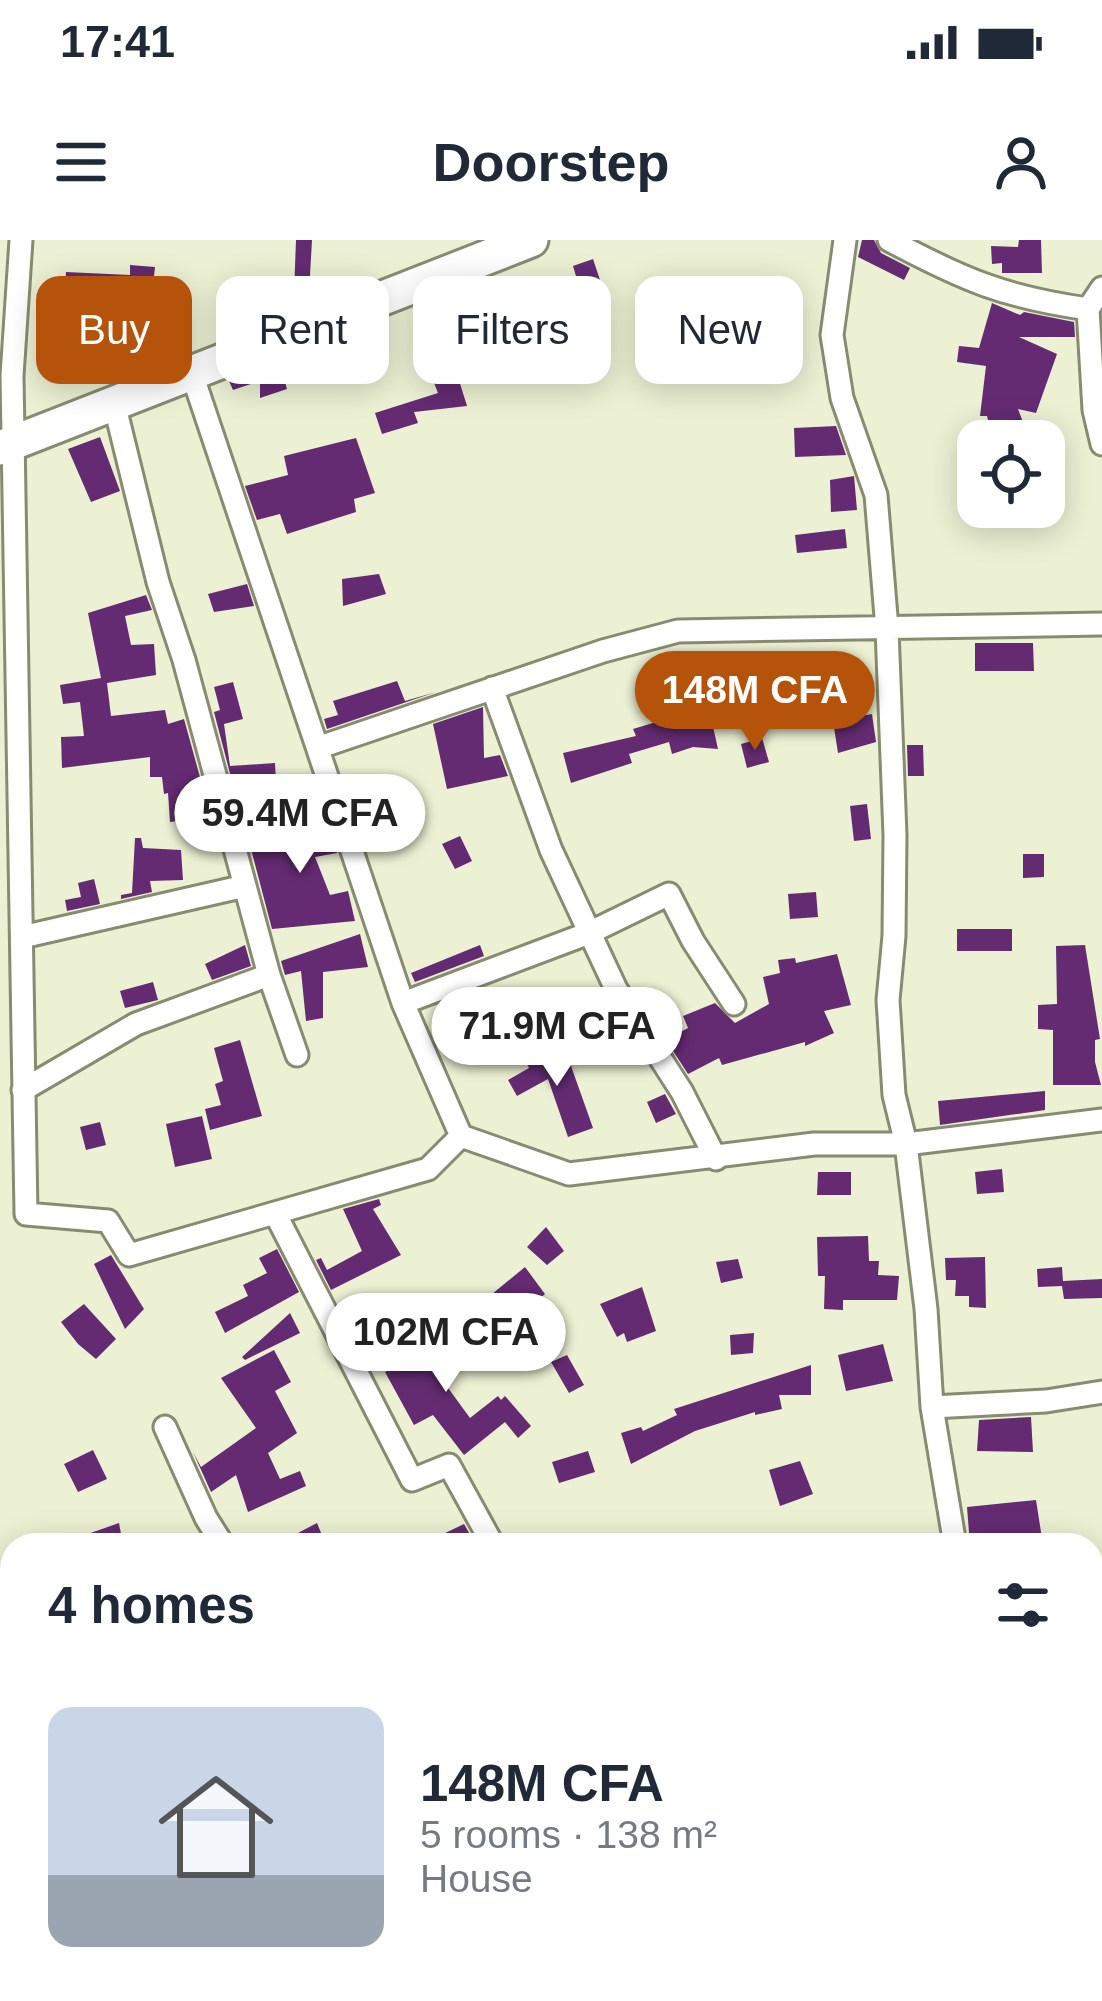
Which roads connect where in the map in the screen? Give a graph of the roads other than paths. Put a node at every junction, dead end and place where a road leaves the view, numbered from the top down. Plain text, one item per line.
1 (21, 240) edge
2 (531, 240) edge
3 (845, 240) edge
4 (889, 240) edge
5 (1102, 288) edge
6 (1088, 309) junction
7 (192, 374) joint
8 (165, 384) edge
9 (114, 403) junction
10 (1102, 444) edge
11 (8, 446) edge
12 (1102, 624) edge
13 (887, 629) junction
14 (492, 688) junction
15 (320, 747) junction
16 (245, 886) junction
17 (590, 933) junction
18 (22, 938) junction
19 (269, 975) junction
20 (403, 1004) junction
21 (734, 1004) dead end
22 (297, 1054) dead end
23 (23, 1090) junction
24 (1102, 1120) edge
25 (461, 1136) junction
26 (906, 1144) junction
27 (716, 1159) junction
28 (274, 1213) junction
29 (1102, 1392) edge
30 (932, 1407) junction
31 (164, 1427) dead end
32 (216, 1533) edge
33 (486, 1533) edge
34 (953, 1533) edge

1 - 11 street
2 - 7 main road
3 - 13 street
4 - 6 street
5 - 6 street
6 - 10 street
7 - 15 street
8 - 9 main road
9 - 11 main road
9 - 16 street
11 - 18 street
12 - 13 street
13 - 14 street
13 - 26 street
14 - 15 street
14 - 17 street
15 - 20 street
16 - 18 street
16 - 19 street
17 - 20 street
17 - 21 street
17 - 27 street
18 - 23 street
19 - 22 street
19 - 23 street
20 - 25 street
23 - 28 street
24 - 26 street
25 - 27 street
25 - 28 street
26 - 27 street
26 - 30 street
28 - 33 street
29 - 30 street
30 - 34 street
31 - 32 street

